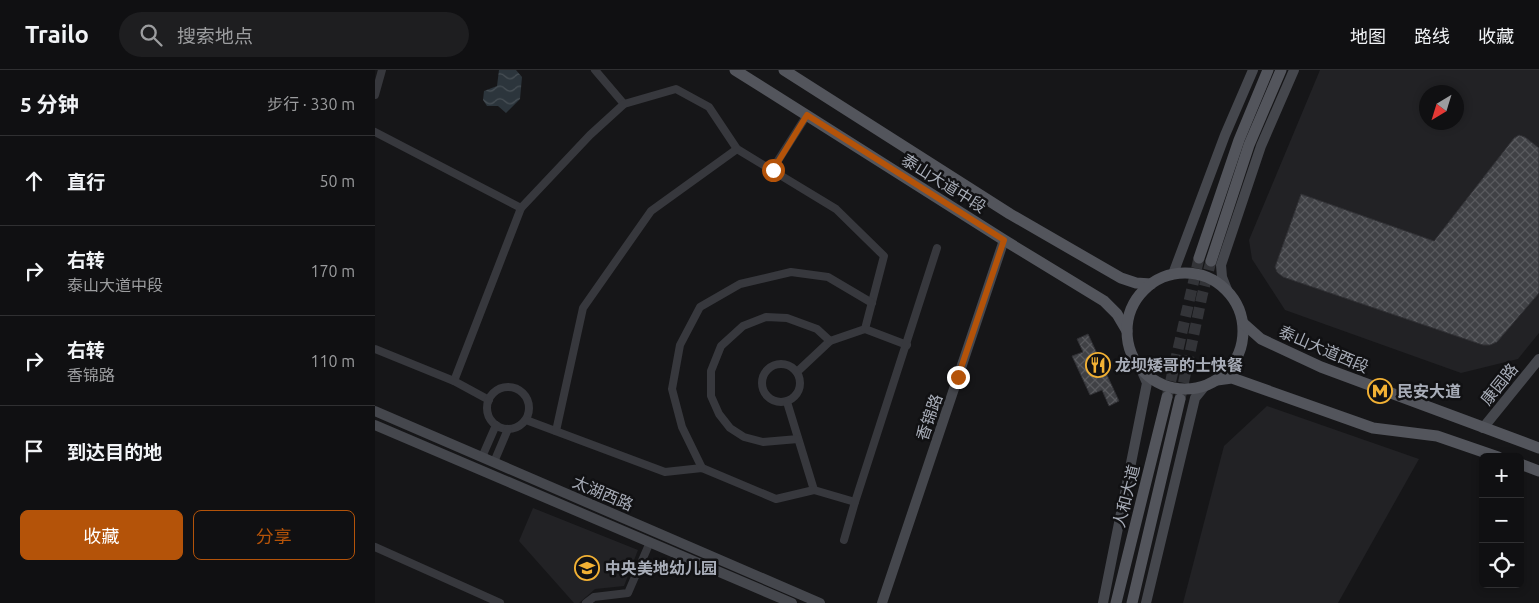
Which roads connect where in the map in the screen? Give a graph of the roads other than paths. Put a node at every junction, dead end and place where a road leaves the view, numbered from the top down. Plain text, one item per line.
1 (382, 70) edge
2 (595, 70) edge
3 (735, 70) edge
4 (784, 70) edge
5 (1253, 70) edge
6 (1267, 70) edge
7 (1281, 70) edge
8 (1295, 70) edge
9 (375, 96) edge
10 (624, 104) junction
11 (807, 115) junction
12 (375, 132) edge
13 (737, 149) junction
14 (773, 170) junction
15 (521, 208) junction
16 (1004, 240) junction
17 (937, 248) dead end
18 (1199, 258) tunnel mouth
19 (1211, 261) tunnel mouth
20 (1173, 274) junction
21 (1151, 284) junction
22 (1228, 292) junction
23 (872, 303) junction
24 (1243, 323) junction
25 (865, 328) junction
26 (1127, 331) junction
27 (830, 341) junction
28 (907, 345) junction
29 (375, 349) edge
30 (1539, 359) edge
31 (1140, 368) junction
32 (797, 372) junction
33 (454, 380) junction
34 (1215, 381) junction
35 (1204, 386) junction
36 (1167, 396) tunnel mouth
37 (1180, 399) tunnel mouth
38 (489, 400) junction
39 (787, 402) junction
40 (375, 410) edge
41 (525, 420) junction
42 (375, 424) edge
43 (496, 425) junction
44 (1483, 428) junction
45 (508, 429) junction
46 (556, 431) junction
47 (798, 439) junction
48 (1539, 448) edge
49 (1486, 453) edge
50 (482, 457) junction
51 (494, 462) junction
52 (1524, 465) edge
53 (702, 468) junction
54 (1539, 471) edge
55 (814, 490) junction
56 (855, 502) junction
57 (845, 540) dead end
58 (650, 542) junction
59 (375, 547) edge
60 (500, 603) edge
61 (586, 603) edge
62 (792, 603) edge
63 (820, 603) edge
64 (882, 603) edge
65 (1103, 603) edge
66 (1116, 603) edge
67 (1132, 603) edge
68 (1146, 603) edge

1 - 9 street
2 - 10 street
3 - 11 main road, 泰山大道中段
4 - 21 main road, 泰山大道中段
5 - 20 main road
6 - 18 main road
7 - 19 main road
8 - 22 main road
10 - 13 street
10 - 15 street
11 - 14 street
11 - 16 main road, 泰山大道中段
12 - 15 street
13 - 14 street
13 - 46 street
14 - 23 street
15 - 33 street
16 - 26 main road, 泰山大道中段
16 - 64 main road, 香锦路
17 - 28 street
20 - 21 main road
20 - 22 main road
21 - 26 main road
22 - 24 main road
23 - 25 street
23 - 53 street
24 - 34 main road
24 - 44 main road, 泰山大道西段
25 - 27 street
25 - 28 street
26 - 31 main road
27 - 32 street
27 - 47 street
28 - 56 street
29 - 33 street
30 - 44 main road, 康园路
31 - 35 main road
31 - 65 main road
32 - 39 street
32 - 39 street
33 - 38 street
34 - 35 main road
34 - 49 main road
35 - 68 main road
36 - 66 main road, 人和大道
37 - 67 main road, 人和大道
38 - 41 street
38 - 43 street
39 - 47 street
40 - 50 main road, 太湖西路
41 - 45 street
41 - 46 street
42 - 58 main road, 太湖西路
43 - 45 street
43 - 50 street
44 - 48 main road, 泰山大道西段
45 - 51 street
46 - 53 street
47 - 55 street
50 - 51 main road, 太湖西路
51 - 63 main road, 太湖西路
52 - 54 main road
53 - 55 street
55 - 56 street
56 - 57 street
58 - 61 street
58 - 62 main road, 太湖西路
59 - 60 street

